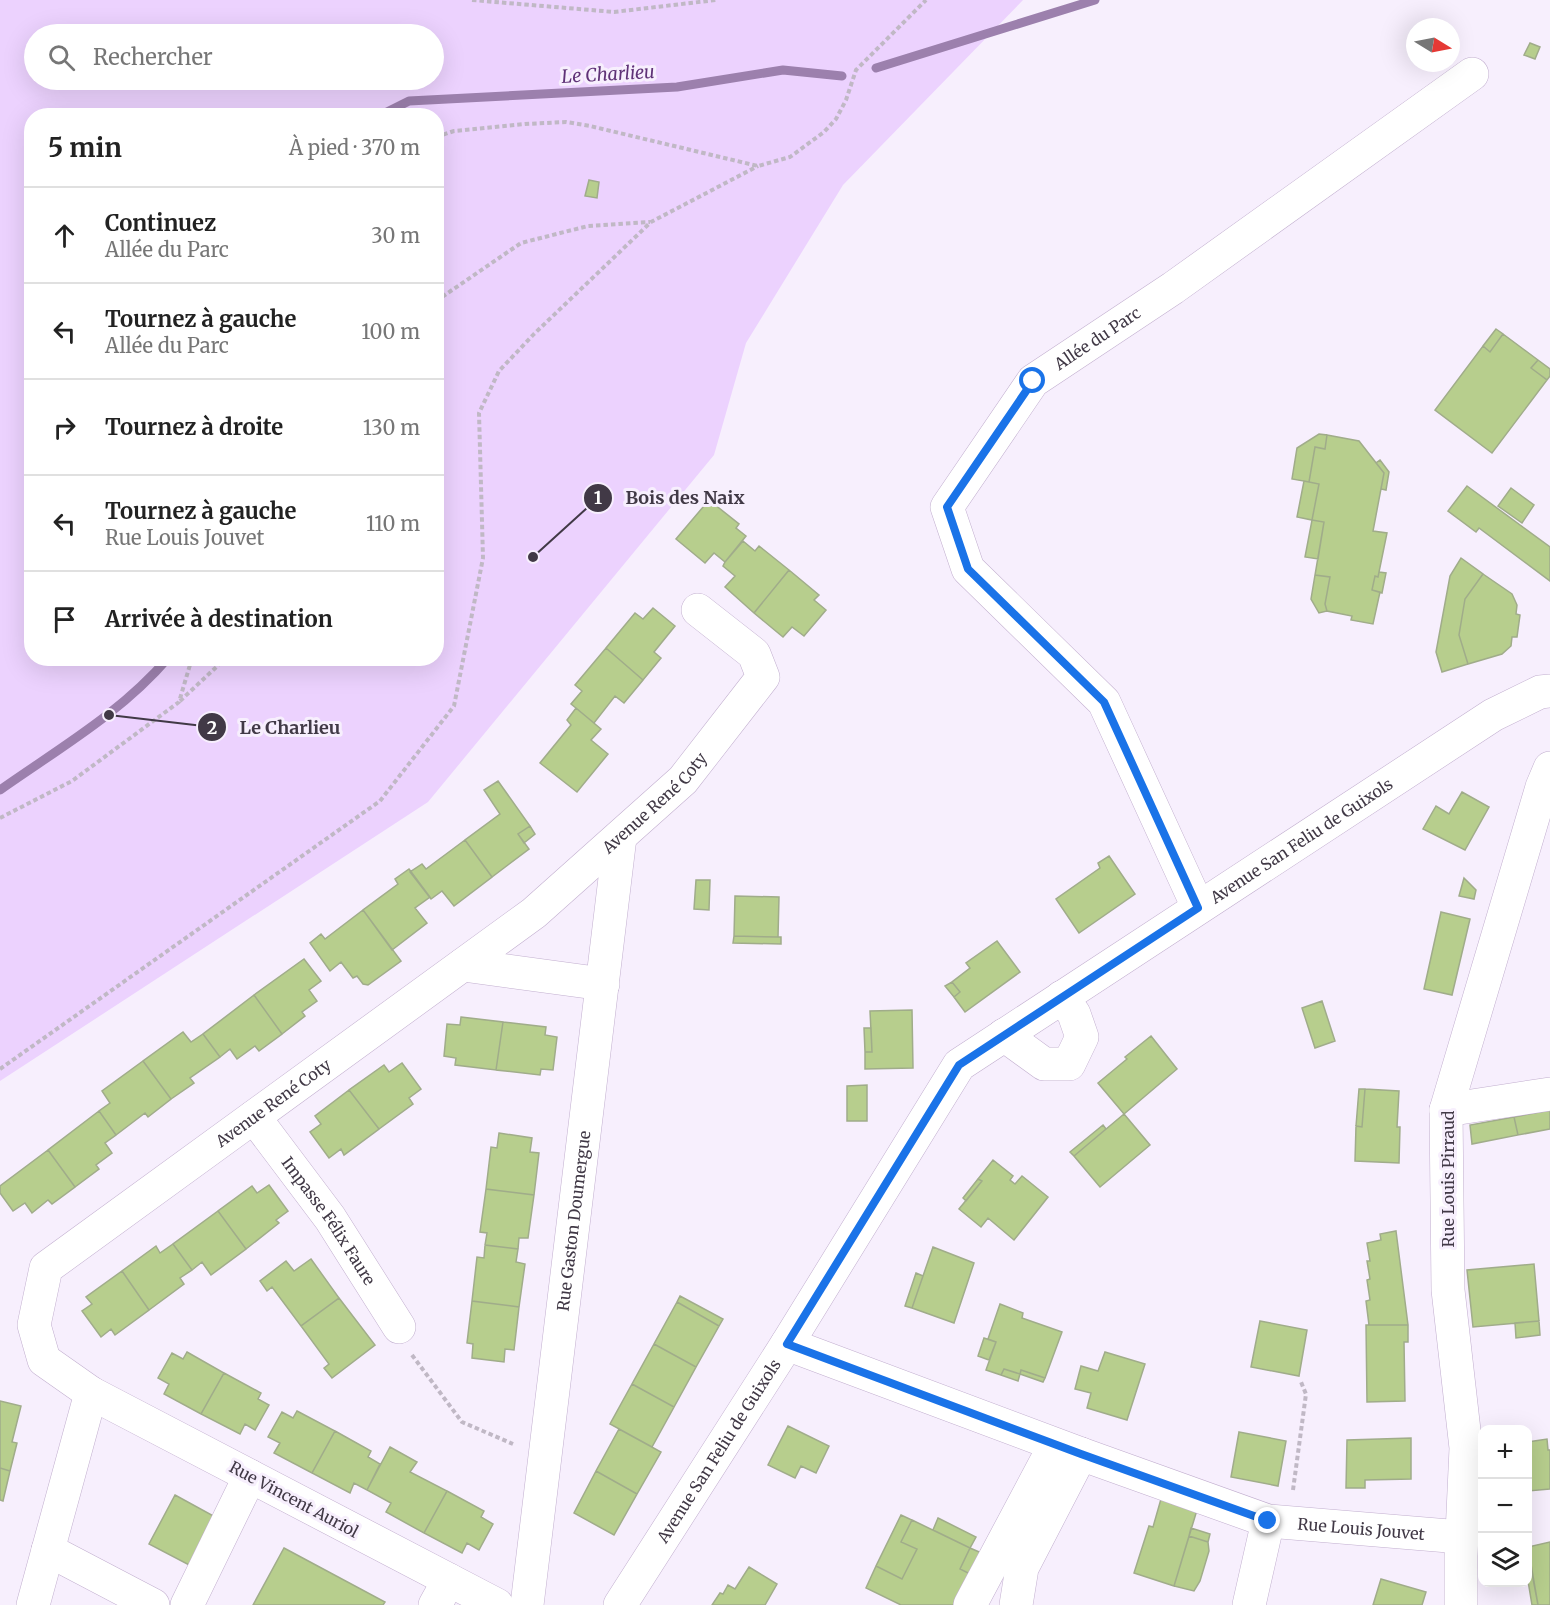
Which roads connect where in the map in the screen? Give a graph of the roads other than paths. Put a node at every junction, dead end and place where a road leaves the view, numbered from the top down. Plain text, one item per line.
1 (1472, 74) dead end
2 (698, 610) dead end
3 (1550, 692) edge
4 (1547, 781) edge
5 (620, 837) junction
6 (1198, 908) junction
7 (463, 965) junction
8 (603, 984) junction
9 (1062, 998) junction
10 (1004, 1035) junction
11 (1550, 1094) edge
12 (1446, 1110) junction
13 (254, 1117) junction
14 (399, 1327) road end
15 (787, 1344) junction
16 (92, 1393) junction
17 (1068, 1450) junction
18 (250, 1476) junction
19 (1278, 1522) junction
20 (1461, 1537) junction
21 (48, 1550) junction
22 (442, 1592) edge
23 (33, 1605) edge
24 (153, 1605) edge
25 (188, 1605) edge
26 (497, 1605) edge
27 (527, 1605) edge
28 (620, 1605) edge
29 (970, 1605) edge
30 (1016, 1605) edge
31 (1249, 1605) edge
32 (1461, 1605) edge

1 - 6 street, Allée du Parc
2 - 5 street, Avenue René Coty
3 - 6 street, Avenue San Feliu de Guixols
4 - 12 street, Rue Louis Pirraud
5 - 7 street, Avenue René Coty
5 - 8 street, Rue Gaston Doumergue
6 - 9 street, Avenue San Feliu de Guixols
7 - 8 street
7 - 13 street, Avenue René Coty
8 - 27 street, Rue Gaston Doumergue
9 - 10 street, Avenue San Feliu de Guixols
9 - 10 street
10 - 15 street, Avenue San Feliu de Guixols
11 - 12 street
12 - 20 street, Rue Louis Pirraud
13 - 14 street, Impasse Félix Faure
13 - 16 street, Avenue René Coty
15 - 17 street, Rue Louis Jouvet
15 - 28 street, Avenue San Feliu de Guixols
16 - 18 street, Rue Vincent Auriol
16 - 21 street
17 - 19 street, Rue Louis Jouvet
17 - 29 street
17 - 30 street
18 - 22 street, Rue Vincent Auriol
18 - 25 street
19 - 20 street, Rue Louis Jouvet
19 - 31 street
20 - 32 street, Rue Louis Pirraud
21 - 23 street
21 - 24 street
22 - 26 street, Rue Vincent Auriol

